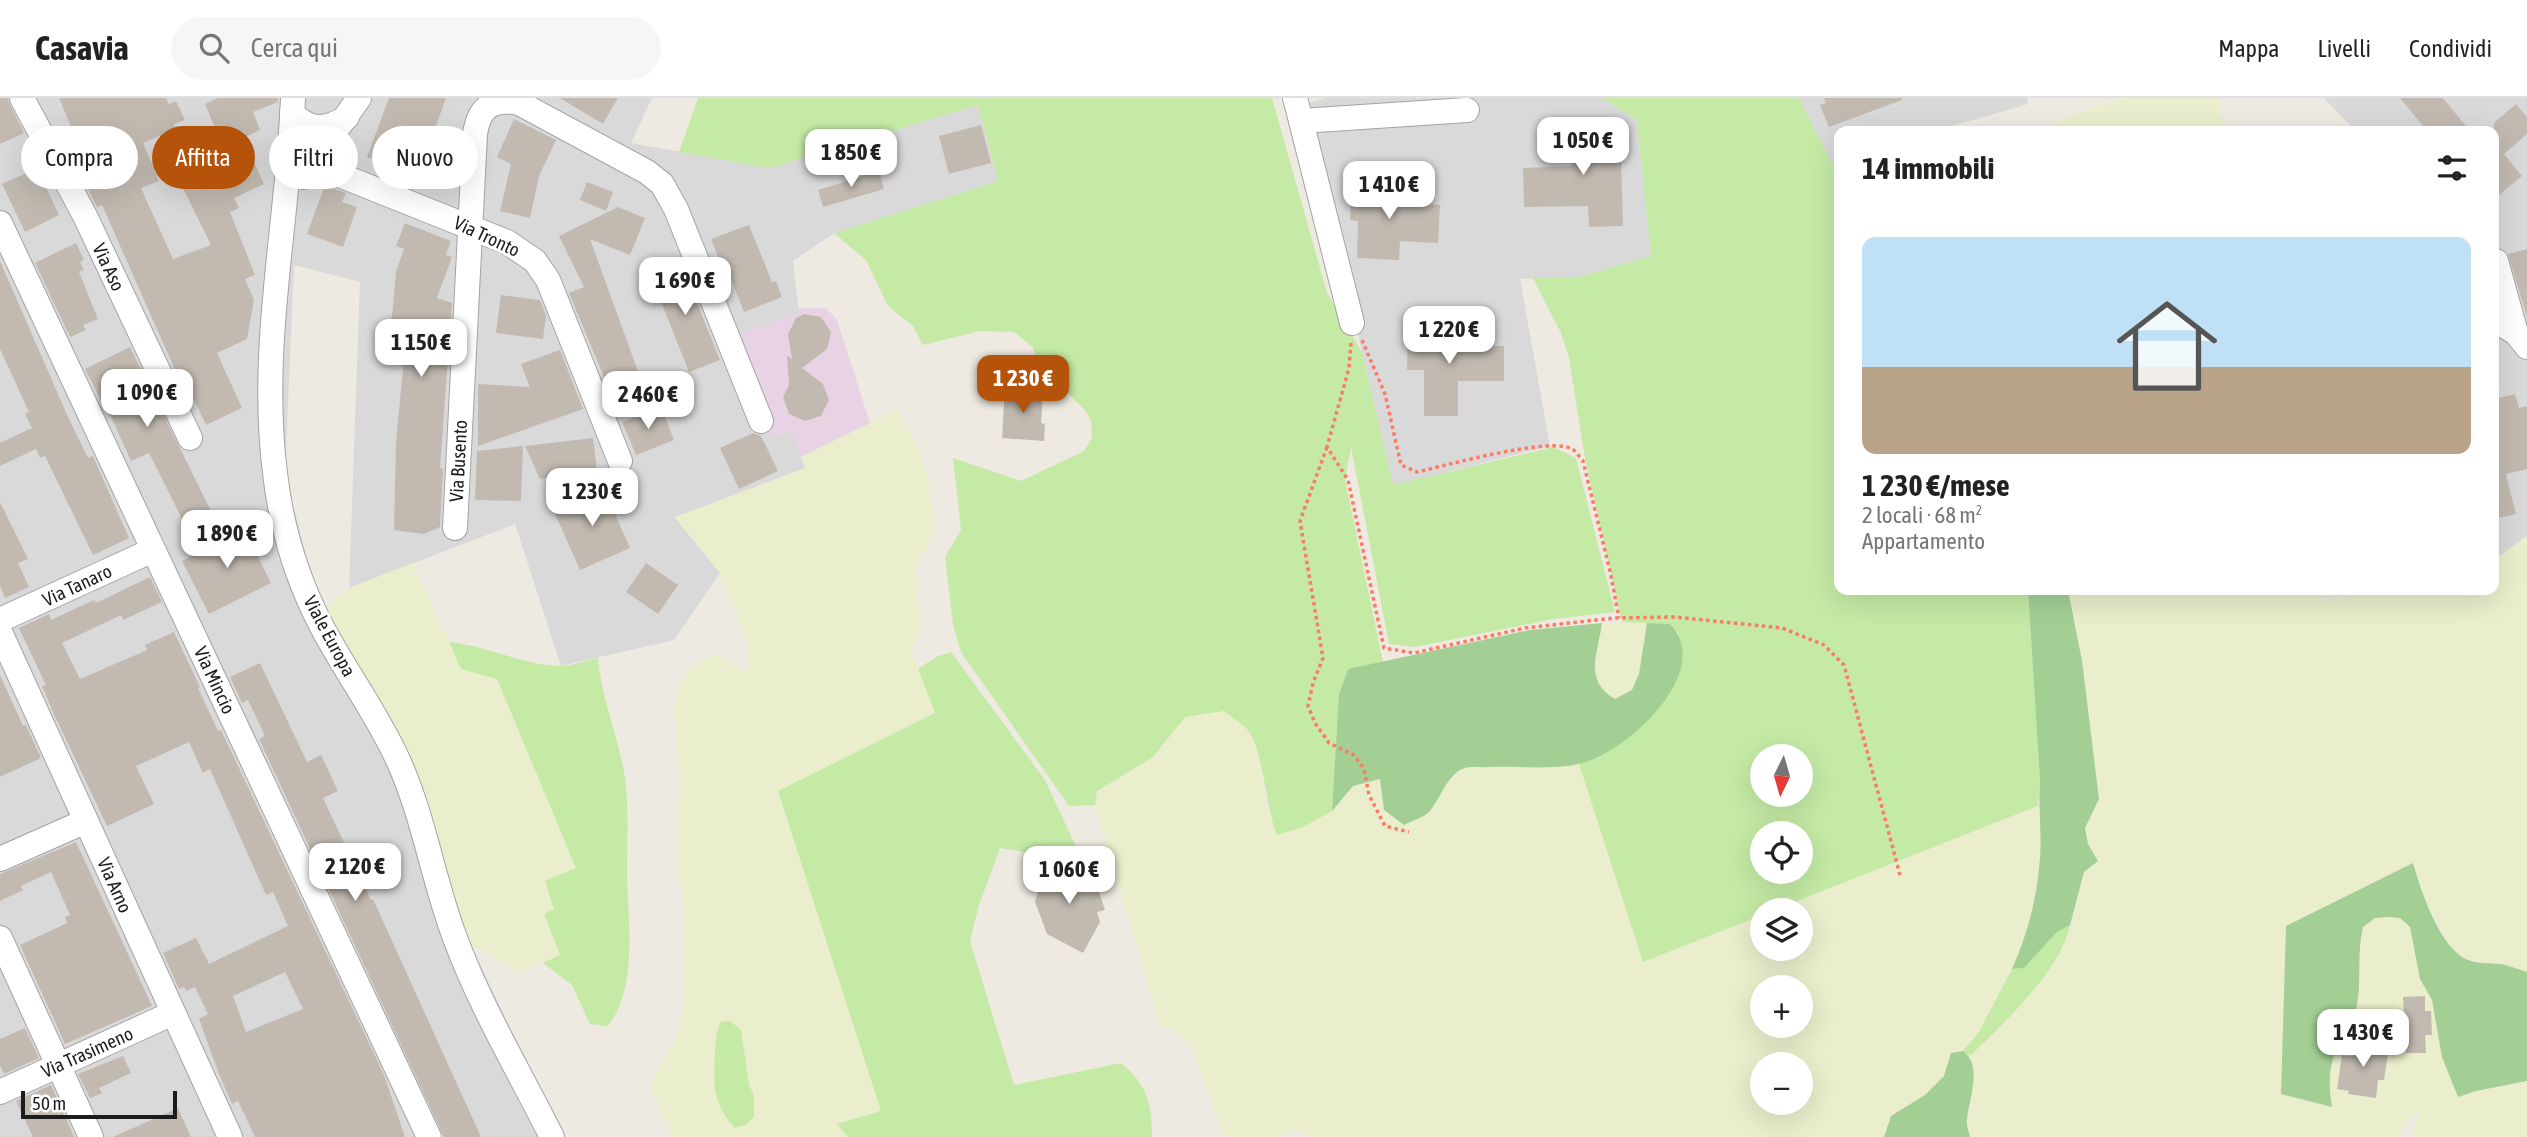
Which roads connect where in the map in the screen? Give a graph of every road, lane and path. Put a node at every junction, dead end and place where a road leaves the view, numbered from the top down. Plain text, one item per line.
1 (22, 98) edge
2 (292, 106) edge
3 (353, 107) edge
4 (1298, 110) edge
5 (1467, 110) dead end
6 (339, 126) edge
7 (358, 181) edge
8 (295, 189) edge
9 (285, 204) junction
10 (0, 223) edge
11 (468, 226) junction
12 (2499, 270) edge
13 (1352, 323) junction
14 (2499, 324) edge
15 (2521, 340) edge
16 (761, 421) dead end
17 (190, 438) dead end
18 (1327, 447) junction
19 (620, 461) dead end
20 (455, 528) dead end
21 (153, 550) junction
22 (1619, 618) junction
23 (0, 620) edge
24 (0, 632) edge
25 (86, 821) junction
26 (1409, 832) dead end
27 (0, 859) edge
28 (1900, 875) dead end
29 (0, 938) edge
30 (173, 1013) junction
31 (58, 1065) junction
32 (0, 1092) edge
33 (548, 1132) edge
34 (91, 1137) edge
35 (230, 1137) edge
36 (429, 1137) edge

1 - 17 street, Via Aso
2 - 3 street
2 - 9 street, Viale Europa
3 - 6 street
4 - 5 street
4 - 13 street
7 - 11 street, Via Tronto
8 - 9 street
9 - 33 street, Viale Europa
10 - 21 street, Via Mincio
11 - 16 street, Via Busento
11 - 19 street, Via Tronto
11 - 20 street, Via Busento
12 - 15 street
13 - 18 path
13 - 22 path
14 - 15 street
18 - 22 path
18 - 26 path
21 - 23 street, Via Tanaro
21 - 36 street, Via Mincio
22 - 28 path
24 - 25 street, Via Arno
25 - 27 street
25 - 30 street, Via Arno
29 - 31 street
30 - 31 street, Via Trasimeno
30 - 35 street, Via Arno
31 - 32 street, Via Trasimeno
31 - 34 street

